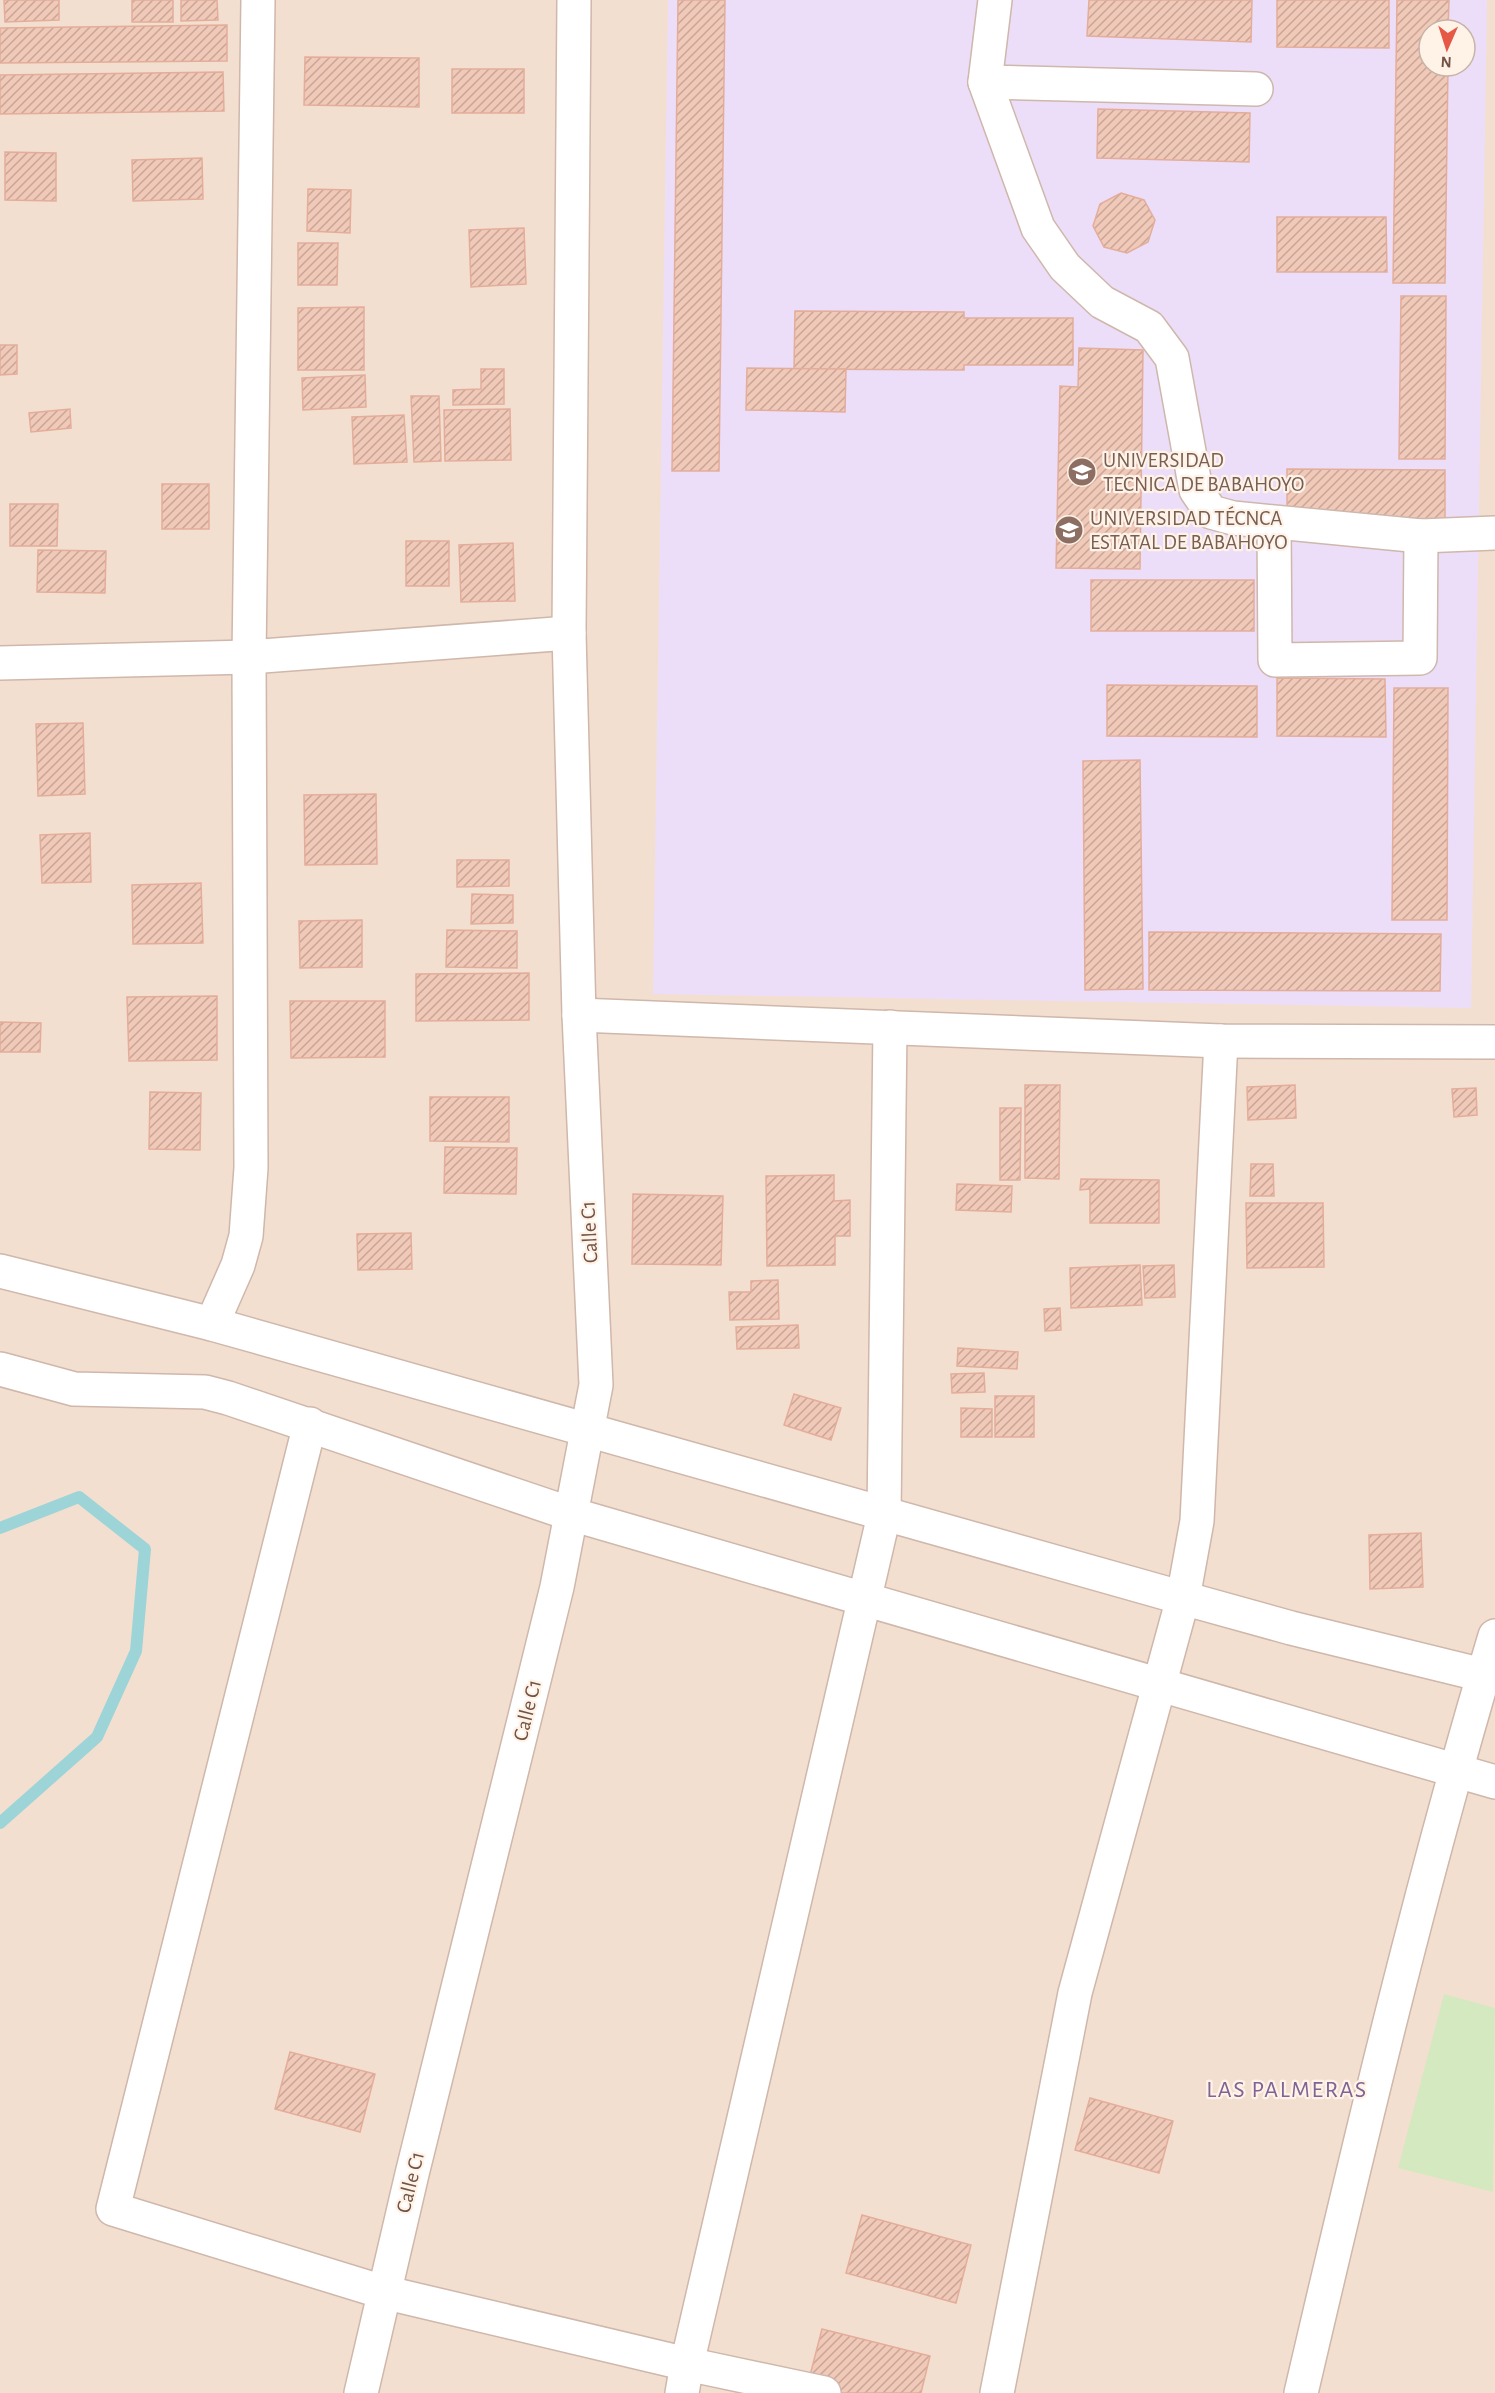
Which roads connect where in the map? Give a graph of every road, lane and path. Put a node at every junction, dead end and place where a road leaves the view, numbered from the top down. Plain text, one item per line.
1 (258, 0) edge
2 (574, 0) edge
3 (995, 0) edge
4 (985, 81) junction
5 (1257, 89) dead end
6 (1274, 523) junction
7 (1495, 533) edge
8 (1421, 536) junction
9 (569, 633) junction
10 (249, 657) junction
11 (0, 663) edge
12 (579, 1015) junction
13 (890, 1027) junction
14 (1221, 1041) junction
15 (1495, 1042) edge
16 (0, 1271) edge
17 (212, 1324) junction
18 (0, 1368) edge
19 (310, 1424) junction
20 (587, 1430) junction
21 (572, 1514) junction
22 (884, 1515) junction
23 (865, 1598) junction
24 (1183, 1598) junction
25 (1495, 1636) edge
26 (1489, 1677) edge
27 (1160, 1683) junction
28 (1456, 1772) junction
29 (1495, 1782) edge
30 (383, 2292) junction
31 (684, 2378) edge
32 (361, 2393) edge
33 (824, 2393) edge
34 (997, 2393) edge
35 (1301, 2393) edge

1 - 10 street
2 - 9 street, Calle C1
3 - 4 street
4 - 5 street
4 - 6 street
6 - 8 street
6 - 8 street
7 - 8 street
9 - 10 street
9 - 12 street, Calle C1
10 - 11 street
10 - 17 street
12 - 13 street
12 - 20 street, Calle C1
13 - 14 street
13 - 22 street
14 - 15 street
14 - 24 street
16 - 17 street
17 - 20 street
18 - 19 street
19 - 21 street
19 - 30 street
20 - 21 street, Calle C1
20 - 22 street
21 - 23 street
21 - 30 street, Calle C1
22 - 23 street
22 - 24 street
23 - 27 street
23 - 31 street
24 - 26 street
24 - 27 street
25 - 26 street
26 - 28 street
27 - 28 street
27 - 34 street
28 - 29 street
28 - 35 street
30 - 31 street
30 - 32 street, Calle C1
31 - 33 street

